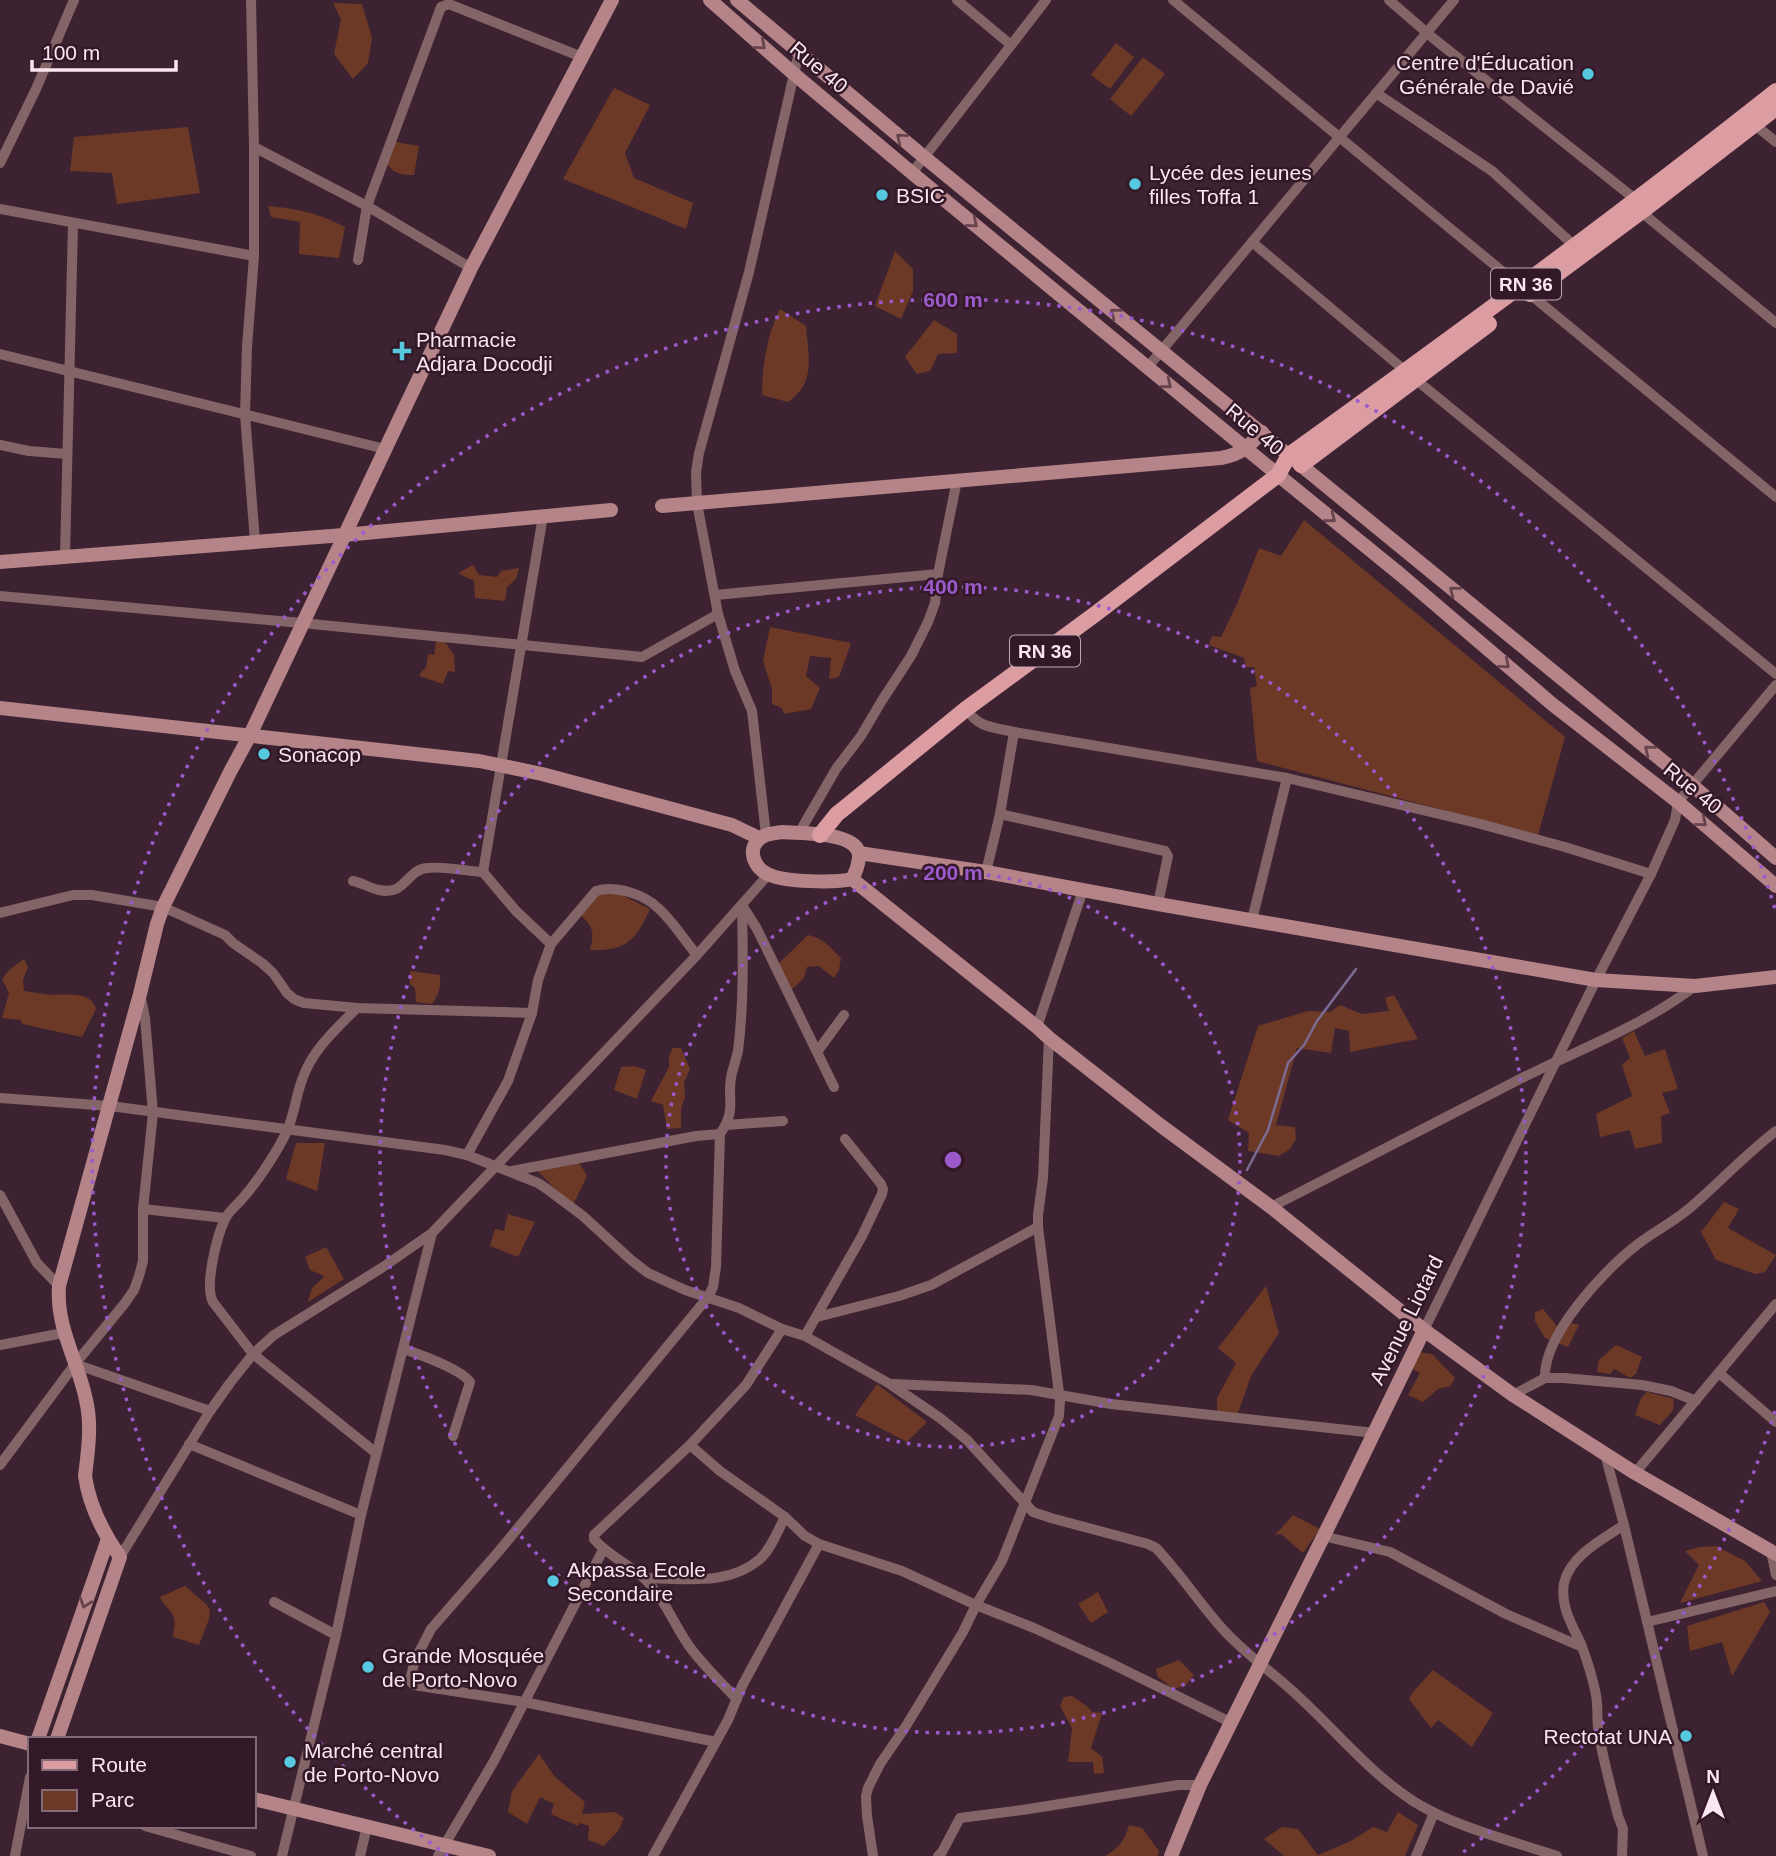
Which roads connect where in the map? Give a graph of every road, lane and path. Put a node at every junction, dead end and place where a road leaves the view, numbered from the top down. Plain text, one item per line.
1 (74, 0) edge
2 (251, 0) edge
3 (612, 0) edge
4 (710, 0) edge
5 (737, 0) edge
6 (957, 0) edge
7 (1046, 0) edge
8 (1173, 0) edge
9 (1389, 0) edge
10 (1454, 0) edge
11 (1427, 32) junction
12 (1011, 45) junction
13 (799, 52) junction
14 (582, 57) junction
15 (794, 74) junction
16 (1776, 91) edge
17 (1376, 93) junction
18 (1776, 108) edge
19 (1755, 125) junction
20 (1340, 136) junction
21 (1776, 142) edge
22 (254, 147) junction
23 (924, 157) junction
24 (0, 163) edge
25 (912, 173) junction
26 (368, 206) junction
27 (1641, 206) junction
28 (0, 209) edge
29 (73, 223) junction
30 (1252, 243) junction
31 (1578, 249) junction
32 (254, 256) junction
33 (358, 260) dead end
34 (471, 268) junction
35 (1526, 290) junction
36 (1776, 323) edge
37 (1161, 351) junction
38 (0, 354) edge
39 (1147, 368) junction
40 (70, 371) junction
41 (1410, 375) junction
42 (245, 415) junction
43 (1262, 432) junction
44 (0, 445) edge
45 (385, 449) junction
46 (1247, 449) junction
47 (67, 454) junction
48 (1295, 460) junction
49 (1278, 475) junction
50 (957, 480) junction
51 (1776, 497) edge
52 (697, 503) junction
53 (663, 506) dead end
54 (611, 510) dead end
55 (543, 516) junction
56 (344, 535) junction
57 (255, 541) junction
58 (65, 556) junction
59 (0, 562) edge
60 (939, 574) junction
61 (715, 595) junction
62 (0, 596) edge
63 (718, 614) junction
64 (302, 623) junction
65 (521, 644) junction
66 (1776, 674) edge
67 (1776, 685) edge
68 (0, 708) edge
69 (966, 709) junction
70 (1014, 732) junction
71 (250, 735) junction
72 (501, 765) junction
73 (1287, 778) junction
74 (1692, 785) junction
75 (1678, 802) junction
76 (1000, 814) junction
77 (799, 834) junction
78 (820, 835) junction
79 (762, 836) junction
80 (859, 853) junction
81 (1776, 858) edge
82 (482, 872) junction
83 (986, 872) junction
84 (1651, 874) junction
85 (768, 875) junction
86 (852, 878) junction
87 (353, 881) dead end
88 (1776, 886) edge
89 (1083, 890) junction
90 (1158, 904) junction
91 (742, 905) junction
92 (163, 907) junction
93 (0, 913) edge
94 (1252, 920) junction
95 (551, 944) junction
96 (697, 955) junction
97 (1776, 977) edge
98 (1596, 980) junction
99 (1695, 986) junction
100 (140, 994) junction
101 (358, 1008) junction
102 (532, 1013) junction
103 (844, 1016) dead end
104 (1037, 1027) junction
105 (1049, 1038) junction
106 (817, 1052) junction
107 (1558, 1061) junction
108 (834, 1087) dead end
109 (0, 1098) edge
110 (110, 1106) junction
111 (153, 1113) junction
112 (783, 1121) dead end
113 (723, 1129) junction
114 (287, 1130) junction
115 (1776, 1131) edge
116 (845, 1139) dead end
117 (467, 1155) junction
118 (496, 1167) junction
119 (509, 1172) junction
120 (0, 1195) edge
121 (1271, 1207) junction
122 (143, 1209) junction
123 (225, 1217) junction
124 (1038, 1227) junction
125 (432, 1233) junction
126 (59, 1286) junction
127 (708, 1297) junction
128 (1776, 1304) edge
129 (817, 1317) junction
130 (782, 1329) junction
131 (1424, 1330) junction
132 (63, 1333) junction
133 (805, 1336) junction
134 (0, 1345) edge
135 (404, 1349) junction
136 (253, 1354) junction
137 (75, 1364) junction
138 (1719, 1373) junction
139 (1545, 1378) junction
140 (890, 1384) junction
141 (1058, 1394) junction
142 (1513, 1395) junction
143 (1696, 1401) junction
144 (209, 1411) junction
145 (1776, 1422) edge
146 (1375, 1433) junction
147 (453, 1436) dead end
148 (189, 1444) junction
149 (690, 1445) junction
150 (376, 1452) junction
151 (1605, 1454) junction
152 (0, 1465) edge
153 (1635, 1473) junction
154 (1025, 1503) junction
155 (361, 1515) junction
156 (785, 1517) junction
157 (1624, 1525) junction
158 (1323, 1536) junction
159 (108, 1539) junction
160 (819, 1544) junction
161 (603, 1550) junction
162 (1773, 1552) edge
163 (120, 1557) junction
164 (1776, 1576) edge
165 (644, 1578) junction
166 (1776, 1591) edge
167 (274, 1602) dead end
168 (976, 1605) junction
169 (1647, 1622) junction
170 (336, 1635) junction
171 (1582, 1647) junction
172 (1261, 1665) junction
173 (737, 1699) junction
174 (524, 1702) junction
175 (1232, 1723) junction
176 (0, 1736) edge
177 (39, 1737) edge
178 (58, 1737) edge
179 (716, 1742) junction
180 (28, 1743) edge
181 (1200, 1785) junction
182 (28, 1794) edge
183 (256, 1799) edge
184 (294, 1809) junction
185 (1434, 1813) junction
186 (367, 1826) junction
187 (151, 1828) edge
188 (440, 1851) edge
189 (230, 1853) edge
190 (15, 1856) edge
191 (251, 1856) edge
192 (282, 1856) edge
193 (360, 1856) edge
194 (489, 1856) edge
195 (653, 1856) edge
196 (873, 1856) edge
197 (938, 1856) edge
198 (1171, 1856) edge
199 (1416, 1856) edge
200 (1557, 1856) edge
201 (1622, 1856) edge
202 (1703, 1856) edge

1 - 24 street
2 - 22 street
3 - 14 street
4 -> 15 street, Rue 40
5 - 13 street, Rue 40
6 - 12 street
7 - 12 street
8 - 20 street
9 - 11 street
10 - 11 street
11 - 17 street
11 - 27 street
12 - 23 street
13 - 15 street
23 -> 13 street, Rue 40
14 - 26 street
14 - 34 street
15 - 25 street, Rue 40
15 - 52 street
16 - 27 main road, RN 36
17 - 20 street
17 - 31 street
18 - 19 main road, RN 36
19 - 21 street
19 - 27 main road, RN 36
20 - 30 street
20 - 35 street
22 - 26 street
22 - 32 street
23 - 25 street
37 -> 23 street, Rue 40
25 -> 39 street, Rue 40
26 - 33 street
26 - 34 street
27 - 31 main road, RN 36
27 - 36 street
28 - 29 street
29 - 32 street
29 - 40 street
30 - 37 street
30 - 41 street
31 - 35 main road, RN 36
32 - 42 street
34 - 45 street
35 - 41 main road, RN 36
35 - 51 street
37 - 39 street
37 - 43 street, Rue 40
38 - 40 street
39 -> 46 street, Rue 40
40 - 42 street
40 - 47 street
41 - 48 main road, RN 36
41 - 66 street
42 - 45 street
42 - 57 street
43 - 46 street
43 - 48 street, Rue 40
44 - 47 street
45 - 56 street
46 - 49 street, Rue 40
46 - 50 street
47 - 58 street
48 - 49 main road, RN 36
74 -> 48 street, Rue 40
49 - 69 main road, RN 36
49 -> 75 street, Rue 40
50 - 52 street
50 - 60 street
52 - 53 street
52 - 61 street
54 - 55 street
55 - 56 street
55 - 65 street
56 - 57 street
56 - 64 street
57 - 58 street
58 - 59 street
60 - 61 street
60 - 77 street
61 - 63 street
62 - 64 street
63 - 65 street
63 - 79 street
64 - 65 street
64 - 71 street
65 - 72 street
67 - 74 street
68 - 71 street
69 - 70 street
69 - 78 main road, RN 36
70 - 73 street
70 - 76 street
71 - 72 street
71 - 92 street
72 - 79 street
72 - 82 street
73 - 84 street
73 - 94 street
74 - 75 street
74 - 81 street, Rue 40
75 - 84 street, Avenue Liotard
75 -> 88 street, Rue 40
76 - 83 street
76 - 90 street
77 - 78 street
77 - 79 street
78 - 80 street
79 - 85 street
80 - 83 street
80 - 86 street
82 - 87 street
82 - 95 street
83 - 89 street
84 - 98 street, Avenue Liotard
85 - 86 street
85 - 91 street
86 - 104 street
89 - 90 street
89 - 104 street
90 - 94 street
91 - 96 street
91 - 106 street
91 - 113 street
92 - 93 street
92 - 100 street
92 - 101 street
94 - 98 street
95 - 96 street
95 - 102 street
96 - 118 street
97 - 99 street
98 - 99 street
98 - 107 street, Avenue Liotard
99 - 107 street
100 - 110 street
100 - 111 street
101 - 102 street
101 - 114 street
102 - 117 street
103 - 106 street
104 - 105 street
105 - 121 street
105 - 124 street
106 - 108 street
107 - 121 street
107 - 131 street, Avenue Liotard
109 - 110 street
110 - 111 street
110 - 126 street
111 - 114 street
111 - 122 street
112 - 113 street
113 - 119 street
113 - 127 street
114 - 117 street
114 - 123 street
115 - 139 street
116 - 129 street
117 - 118 street
118 - 119 street
118 - 125 street
119 - 127 street
120 - 126 street
121 - 131 street
122 - 123 street
122 - 137 street
123 - 136 street
124 - 129 street
124 - 141 street
125 - 135 street
125 - 136 street
126 - 132 street
127 - 130 street
127 - 174 street
128 - 138 street
129 - 133 street
130 - 133 street
130 - 149 street
131 - 142 street
131 - 146 street, Avenue Liotard
132 - 134 street
132 - 137 street
133 - 140 street
135 - 147 street
135 - 150 street
136 - 144 street
136 - 150 street
137 - 144 street
137 - 152 street
137 - 159 street
138 - 143 street
138 - 145 street
139 - 142 street
139 - 143 street
140 - 141 street
140 - 154 street
141 - 146 street
141 - 154 street
142 - 151 street
143 - 153 street
144 - 148 street
146 - 158 street, Avenue Liotard
148 - 155 street
148 - 163 street
149 - 156 street
149 - 161 street
150 - 155 street
151 - 153 street
151 - 157 street
153 - 162 street
154 - 168 street
154 - 172 street
155 - 170 street
156 - 160 street
156 - 165 street
157 - 169 street
157 - 171 street
158 - 171 street
158 - 172 street, Avenue Liotard
159 - 163 street
159 -> 177 street
160 - 168 street
160 - 173 street
161 - 165 street
161 - 174 street
162 - 164 street
163 - 178 street
165 - 173 street
166 - 169 street
167 - 170 street
168 - 175 street
168 - 196 street
169 - 202 street
170 - 184 street
171 - 201 street
172 - 175 street, Avenue Liotard
172 - 185 street
173 - 179 street
174 - 179 street
174 - 188 street
175 - 181 street, Avenue Liotard
176 - 180 street
179 - 195 street
181 - 197 street
181 - 198 street, Avenue Liotard
182 - 190 street
183 - 184 street
184 - 186 street
184 - 192 street
185 - 199 street
185 - 200 street
186 - 188 street
186 - 193 street
187 - 189 street
188 - 194 street
189 - 191 street

